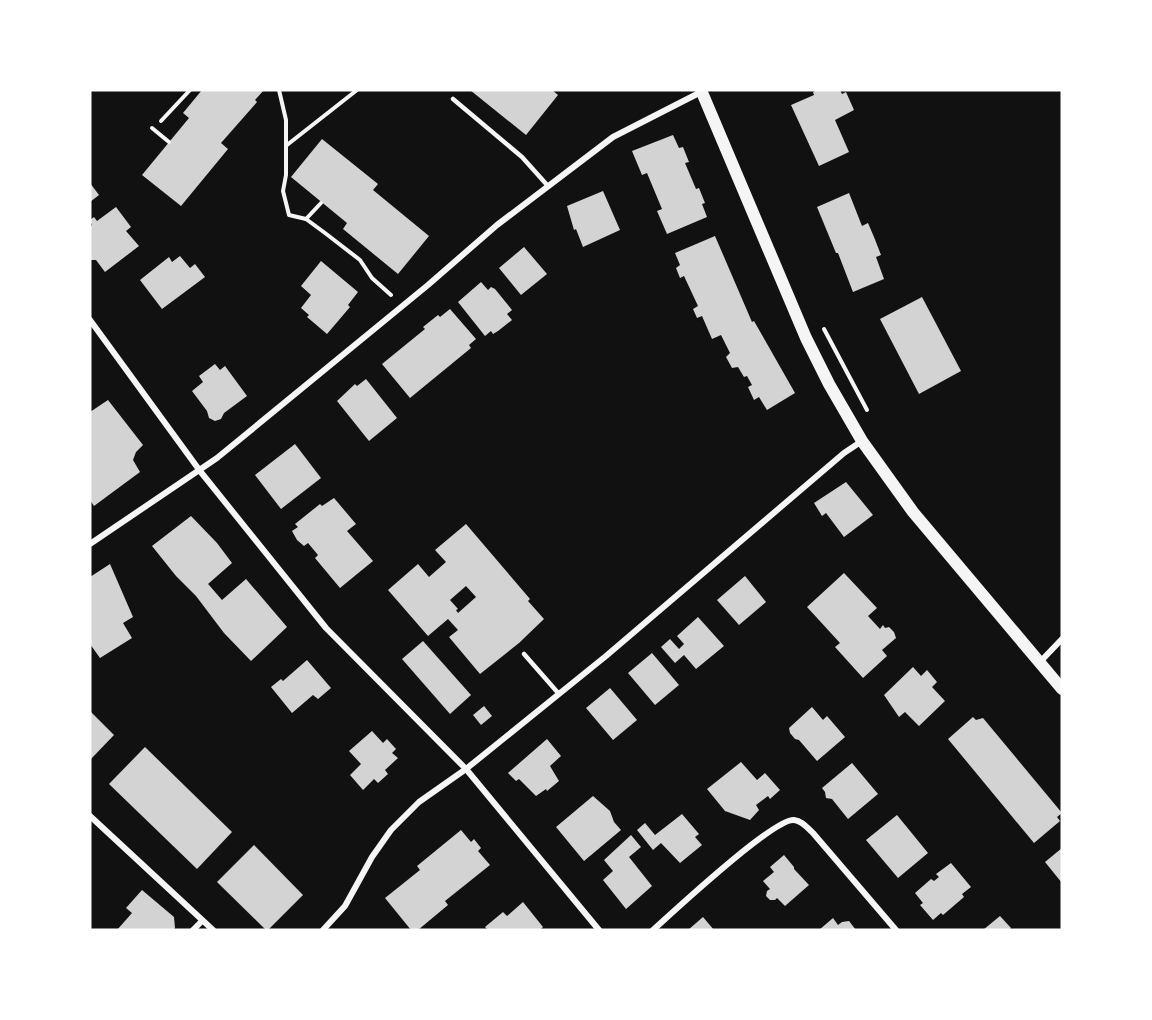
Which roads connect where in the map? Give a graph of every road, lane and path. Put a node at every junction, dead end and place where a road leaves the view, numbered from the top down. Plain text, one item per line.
1 (190, 90) edge
2 (279, 90) edge
3 (357, 90) edge
4 (701, 91) edge
5 (453, 99) dead end
6 (161, 121) dead end
7 (152, 128) dead end
8 (169, 142) dead end
9 (287, 145) junction
10 (548, 186) junction
11 (321, 202) dead end
12 (306, 219) junction
13 (402, 306) junction
14 (90, 320) edge
15 (821, 323) dead end
16 (868, 410) dead end
17 (862, 441) junction
18 (200, 471) junction
19 (90, 544) edge
20 (1062, 639) edge
21 (524, 654) dead end
22 (1040, 662) junction
23 (1062, 689) edge
24 (559, 694) junction
25 (466, 769) junction
26 (90, 816) edge
27 (201, 921) junction
28 (193, 930) edge
29 (213, 930) edge
30 (323, 930) edge
31 (599, 930) edge
32 (653, 930) edge
33 (896, 930) edge

1 - 6 path
2 - 9 path
3 - 9 path
4 - 10 street
4 - 17 main road
5 - 10 lane
7 - 8 path
9 - 12 path
10 - 13 street
11 - 12 path
12 - 13 path
13 - 18 street
14 - 18 street
15 - 16 path
17 - 22 main road
17 - 24 street
18 - 19 street
18 - 25 street
20 - 22 street
21 - 24 lane
22 - 23 main road
24 - 25 street
25 - 30 street
25 - 31 street
26 - 27 street
27 - 28 street
27 - 29 street
32 - 33 street

